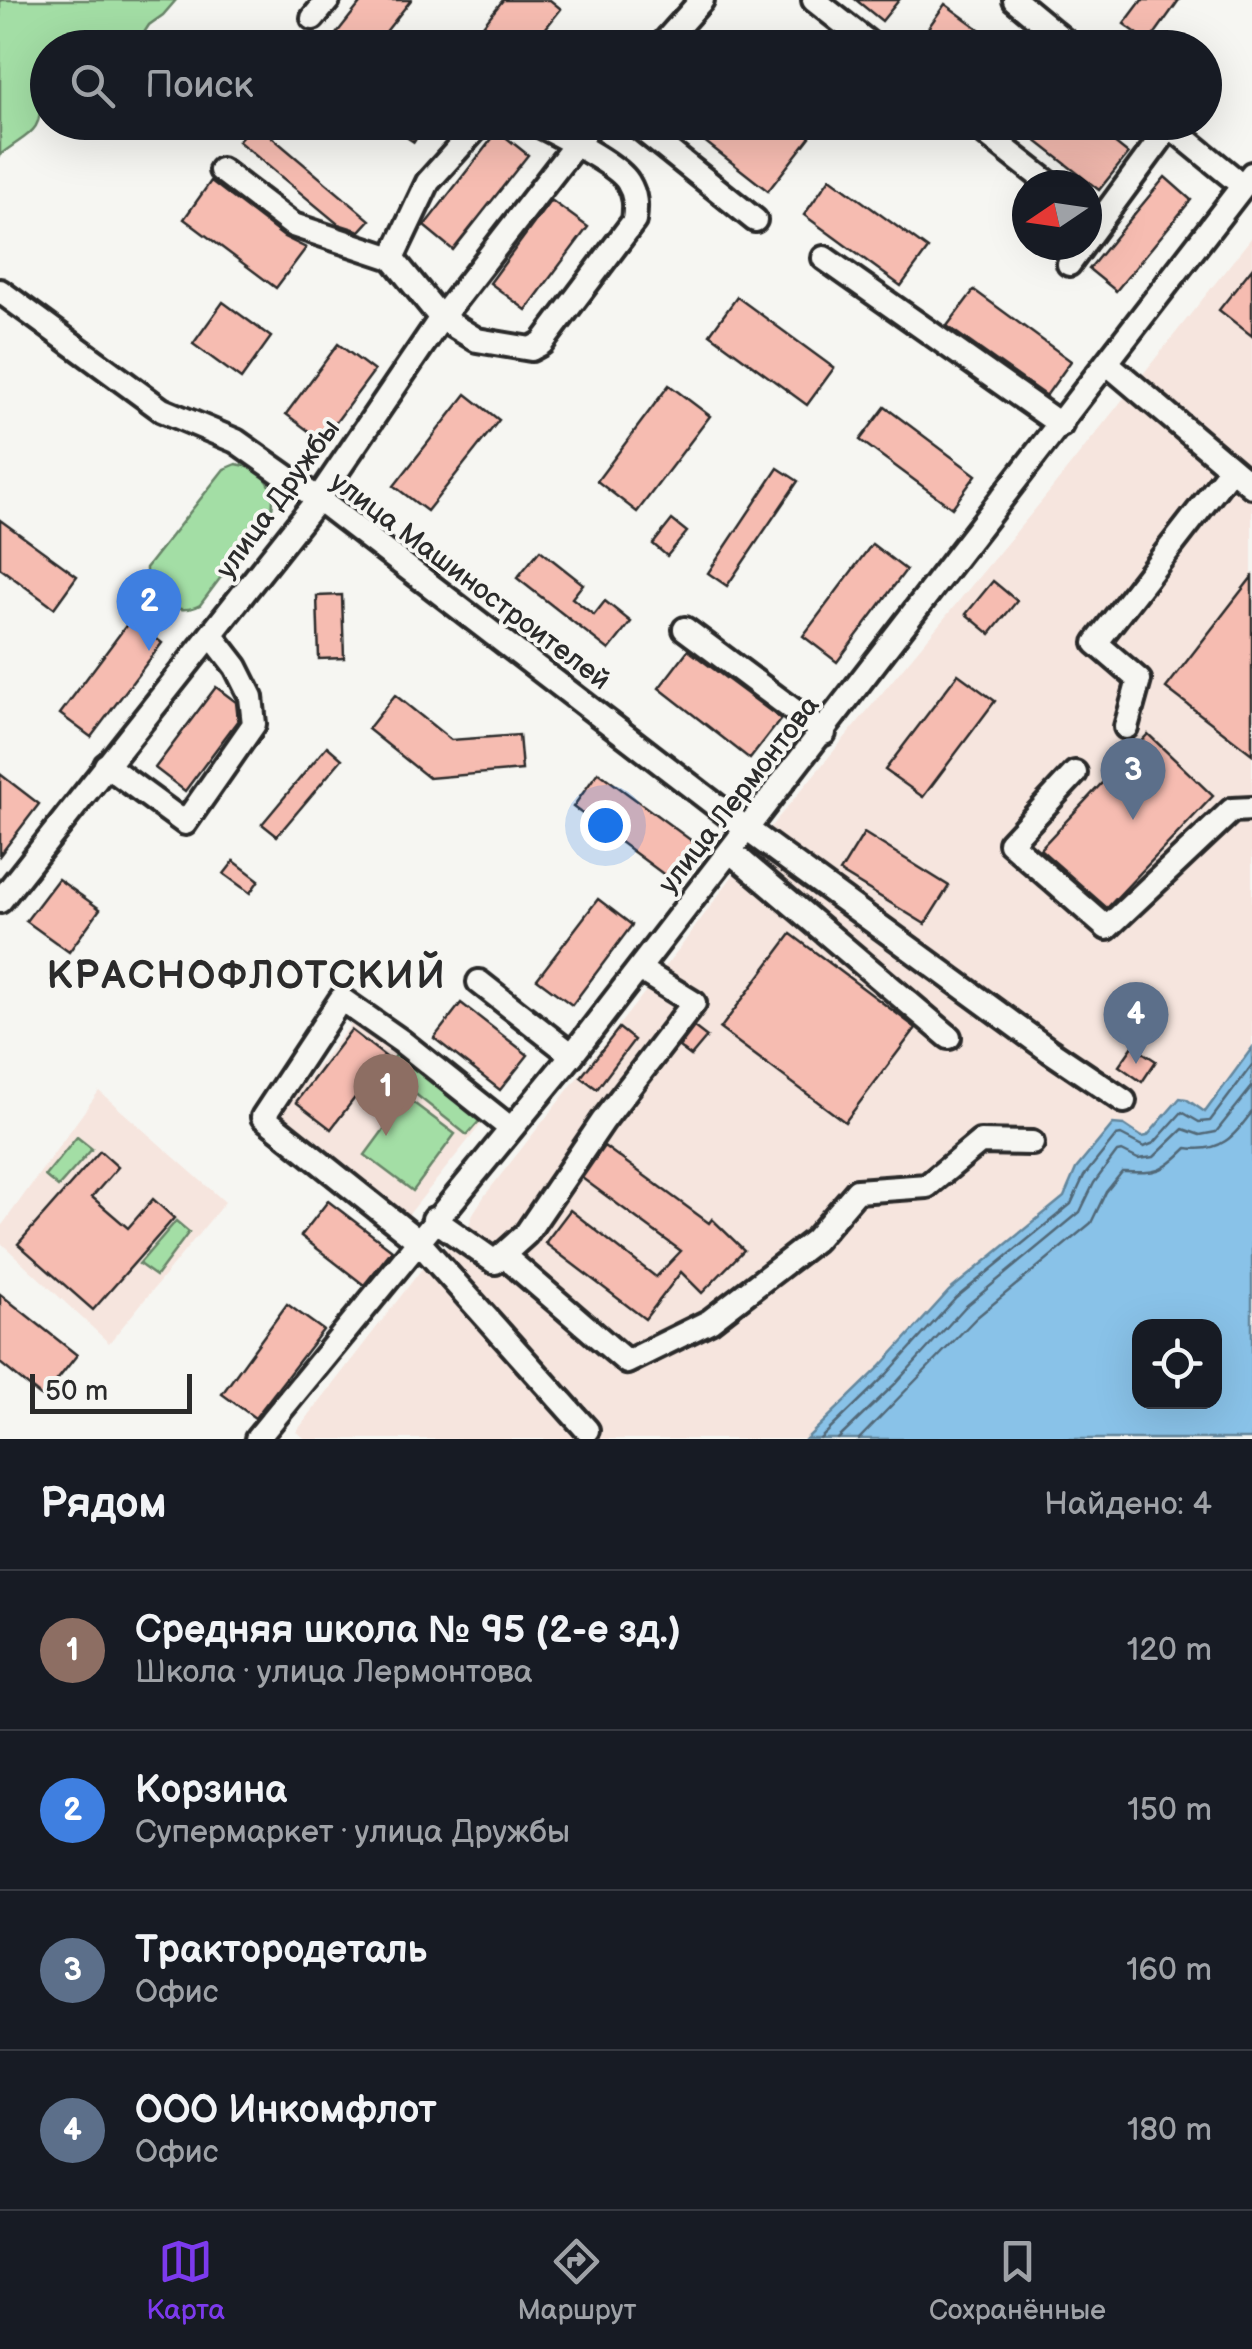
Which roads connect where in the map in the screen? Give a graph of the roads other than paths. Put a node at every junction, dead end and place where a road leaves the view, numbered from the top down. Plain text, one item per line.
1 (702, 0) edge
2 (814, 0) edge
3 (1015, 0) edge
4 (675, 30) edge
5 (852, 30) edge
6 (1051, 30) edge
7 (466, 140) edge
8 (568, 140) edge
9 (579, 140) edge
10 (656, 140) edge
11 (994, 140) edge
12 (1156, 140) edge
13 (1191, 140) edge
14 (576, 144) junction
15 (221, 170) dead end
16 (1031, 170) edge
17 (1248, 180) edge
18 (1102, 214) edge
19 (755, 220) dead end
20 (392, 258) junction
21 (824, 258) dead end
22 (0, 291) edge
23 (442, 318) junction
24 (1108, 364) junction
25 (1061, 425) junction
26 (1231, 469) junction
27 (1252, 486) edge
28 (318, 499) junction
29 (685, 629) dead end
30 (212, 636) junction
31 (1126, 727) dead end
32 (824, 732) junction
33 (106, 765) junction
34 (1075, 773) dead end
35 (1252, 809) edge
36 (748, 830) junction
37 (731, 852) junction
38 (0, 901) edge
39 (639, 969) junction
40 (479, 982) dead end
41 (949, 1037) dead end
42 (572, 1055) junction
43 (1124, 1101) dead end
44 (510, 1128) junction
45 (1032, 1144) dead end
46 (434, 1219) junction
47 (417, 1240) junction
48 (503, 1255) junction
49 (587, 1430) dead end
50 (257, 1439) edge

1 - 4 street
2 - 5 street
3 - 6 street
7 - 20 street
8 - 14 street
9 - 14 street, улица Дружбы
10 - 19 street
11 - 16 street
12 - 18 street
13 - 17 street
14 - 23 street, улица Дружбы
14 - 23 street
15 - 20 street
17 - 24 street, улица Лермонтова
20 - 23 street
21 - 25 street
22 - 28 street, улица Машиностроителей
23 - 28 street, улица Дружбы
24 - 25 street, улица Лермонтова
24 - 26 street
25 - 32 street, улица Лермонтова
26 - 27 street
26 - 31 street
28 - 30 street, улица Дружбы
28 - 36 street, улица Машиностроителей
29 - 32 street
30 - 33 street, улица Дружбы
30 - 33 street
32 - 36 street, улица Лермонтова
33 - 38 street, улица Дружбы
34 - 35 street
36 - 37 street, улица Лермонтова
36 - 43 street, улица Машиностроителей
37 - 39 street, улица Лермонтова
37 - 41 street
39 - 42 street, улица Лермонтова
39 - 48 street
40 - 42 street
42 - 44 street, улица Лермонтова
44 - 46 street, улица Лермонтова
44 - 47 street
45 - 48 street
46 - 47 street, улица Лермонтова
46 - 48 street
47 - 49 street
47 - 50 street, улица Лермонтова

